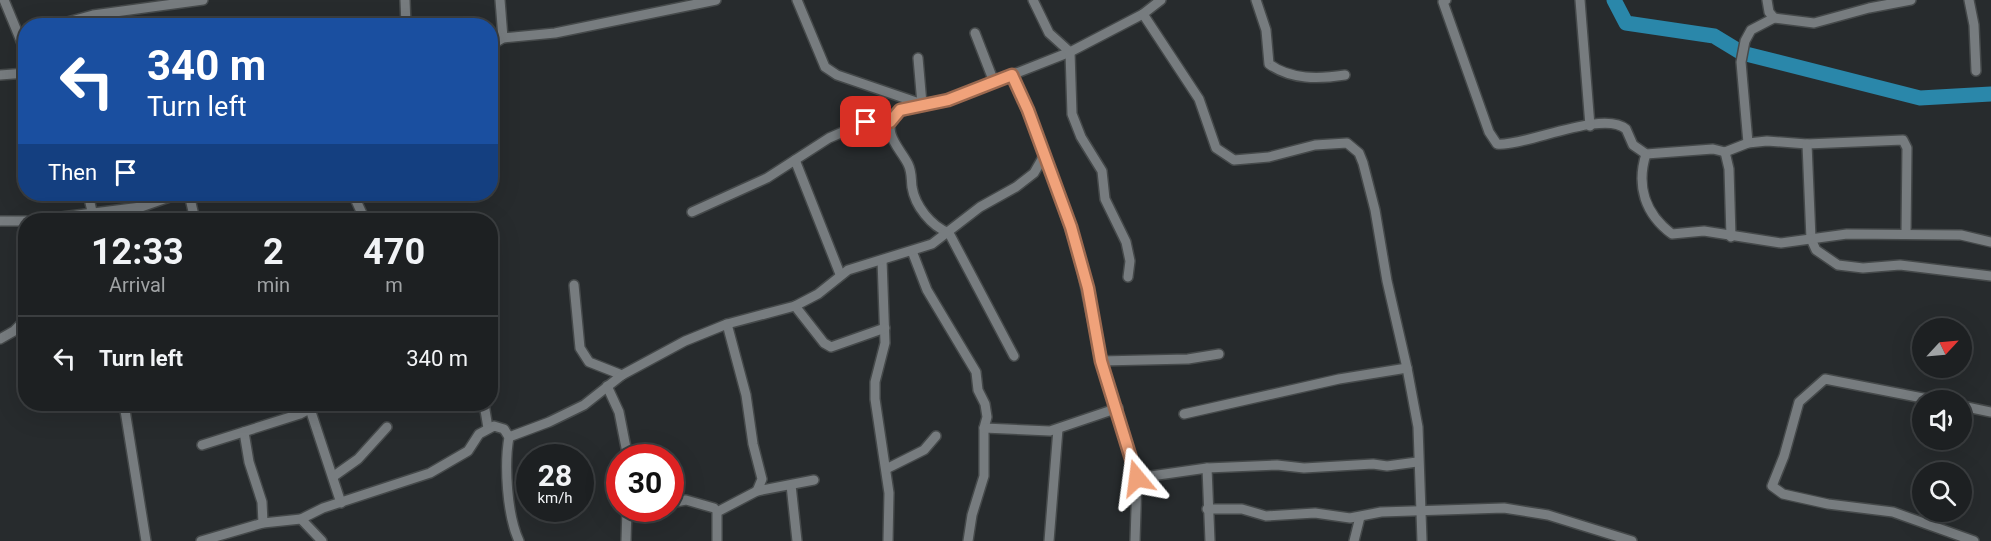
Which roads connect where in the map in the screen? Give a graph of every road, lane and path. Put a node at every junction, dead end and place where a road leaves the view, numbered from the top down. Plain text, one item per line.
1 (126, 0) edge
2 (203, 0) edge
3 (405, 0) edge
4 (500, 0) edge
5 (716, 0) edge
6 (797, 0) edge
7 (1033, 0) edge
8 (1161, 0) edge
9 (1256, 0) edge
10 (1446, 0) edge
11 (1580, 0) edge
12 (1767, 0) edge
13 (1911, 0) edge
14 (1969, 0) edge
15 (702, 1) edge
16 (2, 2) edge
17 (129, 10) junction
18 (1143, 14) junction
19 (82, 18) edge
20 (406, 18) edge
21 (1774, 18) junction
22 (18, 28) edge
23 (975, 33) dead end
24 (503, 38) junction
25 (498, 41) edge
26 (1070, 52) junction
27 (918, 58) dead end
28 (1976, 71) dead end
29 (18, 74) edge
30 (0, 75) edge
31 (1012, 75) junction
32 (1345, 75) dead end
33 (994, 82) junction
34 (922, 104) junction
35 (890, 122) junction
36 (1590, 126) junction
37 (1748, 143) junction
38 (1807, 144) junction
39 (1725, 152) junction
40 (1045, 154) junction
41 (1646, 154) junction
42 (795, 160) junction
43 (158, 201) edge
44 (692, 212) dead end
45 (115, 213) edge
46 (0, 221) edge
47 (18, 221) edge
48 (949, 232) junction
49 (1906, 234) junction
50 (1731, 237) junction
51 (1811, 239) junction
52 (1991, 242) edge
53 (912, 251) junction
54 (882, 260) junction
55 (840, 274) junction
56 (1991, 276) edge
57 (1128, 277) dead end
58 (574, 285) dead end
59 (795, 306) junction
60 (728, 324) junction
61 (18, 327) edge
62 (885, 328) junction
63 (0, 339) edge
64 (1219, 354) dead end
65 (1014, 356) dead end
66 (1101, 361) junction
67 (1407, 368) junction
68 (622, 375) junction
69 (607, 386) junction
70 (1912, 396) edge
71 (1118, 408) junction
72 (1972, 408) edge
73 (125, 411) edge
74 (306, 411) edge
75 (311, 411) edge
76 (485, 411) edge
77 (1991, 412) edge
78 (1184, 414) dead end
79 (387, 427) dead end
80 (488, 428) junction
81 (984, 428) junction
82 (1058, 429) junction
83 (244, 432) junction
84 (509, 436) junction
85 (936, 436) dead end
86 (625, 444) edge
87 (202, 446) dead end
88 (1417, 462) junction
89 (1207, 468) junction
90 (886, 469) junction
91 (334, 476) junction
92 (1137, 478) junction
93 (814, 480) dead end
94 (791, 485) junction
95 (757, 491) junction
96 (684, 500) edge
97 (341, 503) junction
98 (714, 508) dead end
99 (1207, 509) junction
100 (1420, 512) junction
101 (1360, 517) junction
102 (301, 519) junction
103 (628, 522) edge
104 (263, 523) junction
105 (515, 540) edge
106 (146, 541) edge
107 (201, 541) edge
108 (322, 541) edge
109 (626, 541) edge
110 (717, 541) edge
111 (797, 541) edge
112 (888, 541) edge
113 (968, 541) edge
114 (1049, 541) edge
115 (1135, 541) edge
116 (1210, 541) edge
117 (1354, 541) edge
118 (1422, 541) edge
119 (1632, 541) edge
120 (1974, 541) edge

1 - 17 street
2 - 17 street
3 - 20 street
4 - 24 street
5 - 15 street
6 - 34 street
7 - 26 street
8 - 18 street
9 - 32 street
10 - 36 street
11 - 36 street
12 - 21 street
13 - 21 street
14 - 28 street
15 - 24 street
16 - 22 street
17 - 19 street
18 - 26 street
18 - 67 street
21 - 37 street
23 - 33 street
24 - 25 street
26 - 31 street
26 - 57 street
27 - 34 street
29 - 30 street
31 - 33 street
31 - 40 street
33 - 34 street
34 - 35 street
35 - 42 street
35 - 48 street
36 - 41 street
37 - 38 street
37 - 39 street
38 - 49 street
38 - 51 street
39 - 41 street
39 - 50 street
40 - 48 street
40 - 66 street
41 - 50 street
42 - 44 street
42 - 55 street
43 - 45 street
46 - 47 street
48 - 53 street
48 - 65 street
49 - 51 street
49 - 52 street
50 - 51 street
51 - 56 street
53 - 54 street
53 - 81 street
54 - 55 street
54 - 62 street
55 - 59 street
58 - 68 street
59 - 60 street
59 - 62 street
60 - 68 street
60 - 95 street
61 - 63 street
62 - 90 street
64 - 66 street
66 - 71 street
67 - 78 street
67 - 88 street
68 - 69 street
69 - 84 street
69 - 86 street
70 - 120 street
71 - 82 street
71 - 92 street
72 - 77 street
73 - 106 street
74 - 83 street
75 - 91 street
76 - 80 street
79 - 91 street
80 - 84 street
80 - 97 street
81 - 82 street
81 - 113 street
82 - 114 street
83 - 87 street
83 - 104 street
84 - 105 street
85 - 90 street
88 - 89 street
88 - 100 street
89 - 92 street
89 - 99 street
90 - 112 street
91 - 97 street
92 - 115 street
93 - 94 street
94 - 95 street
94 - 111 street
95 - 110 street
96 - 98 street
97 - 102 street
99 - 101 street
99 - 116 street
100 - 101 street
100 - 118 street
100 - 119 street
101 - 117 street
102 - 104 street
102 - 108 street
103 - 109 street
104 - 107 street

